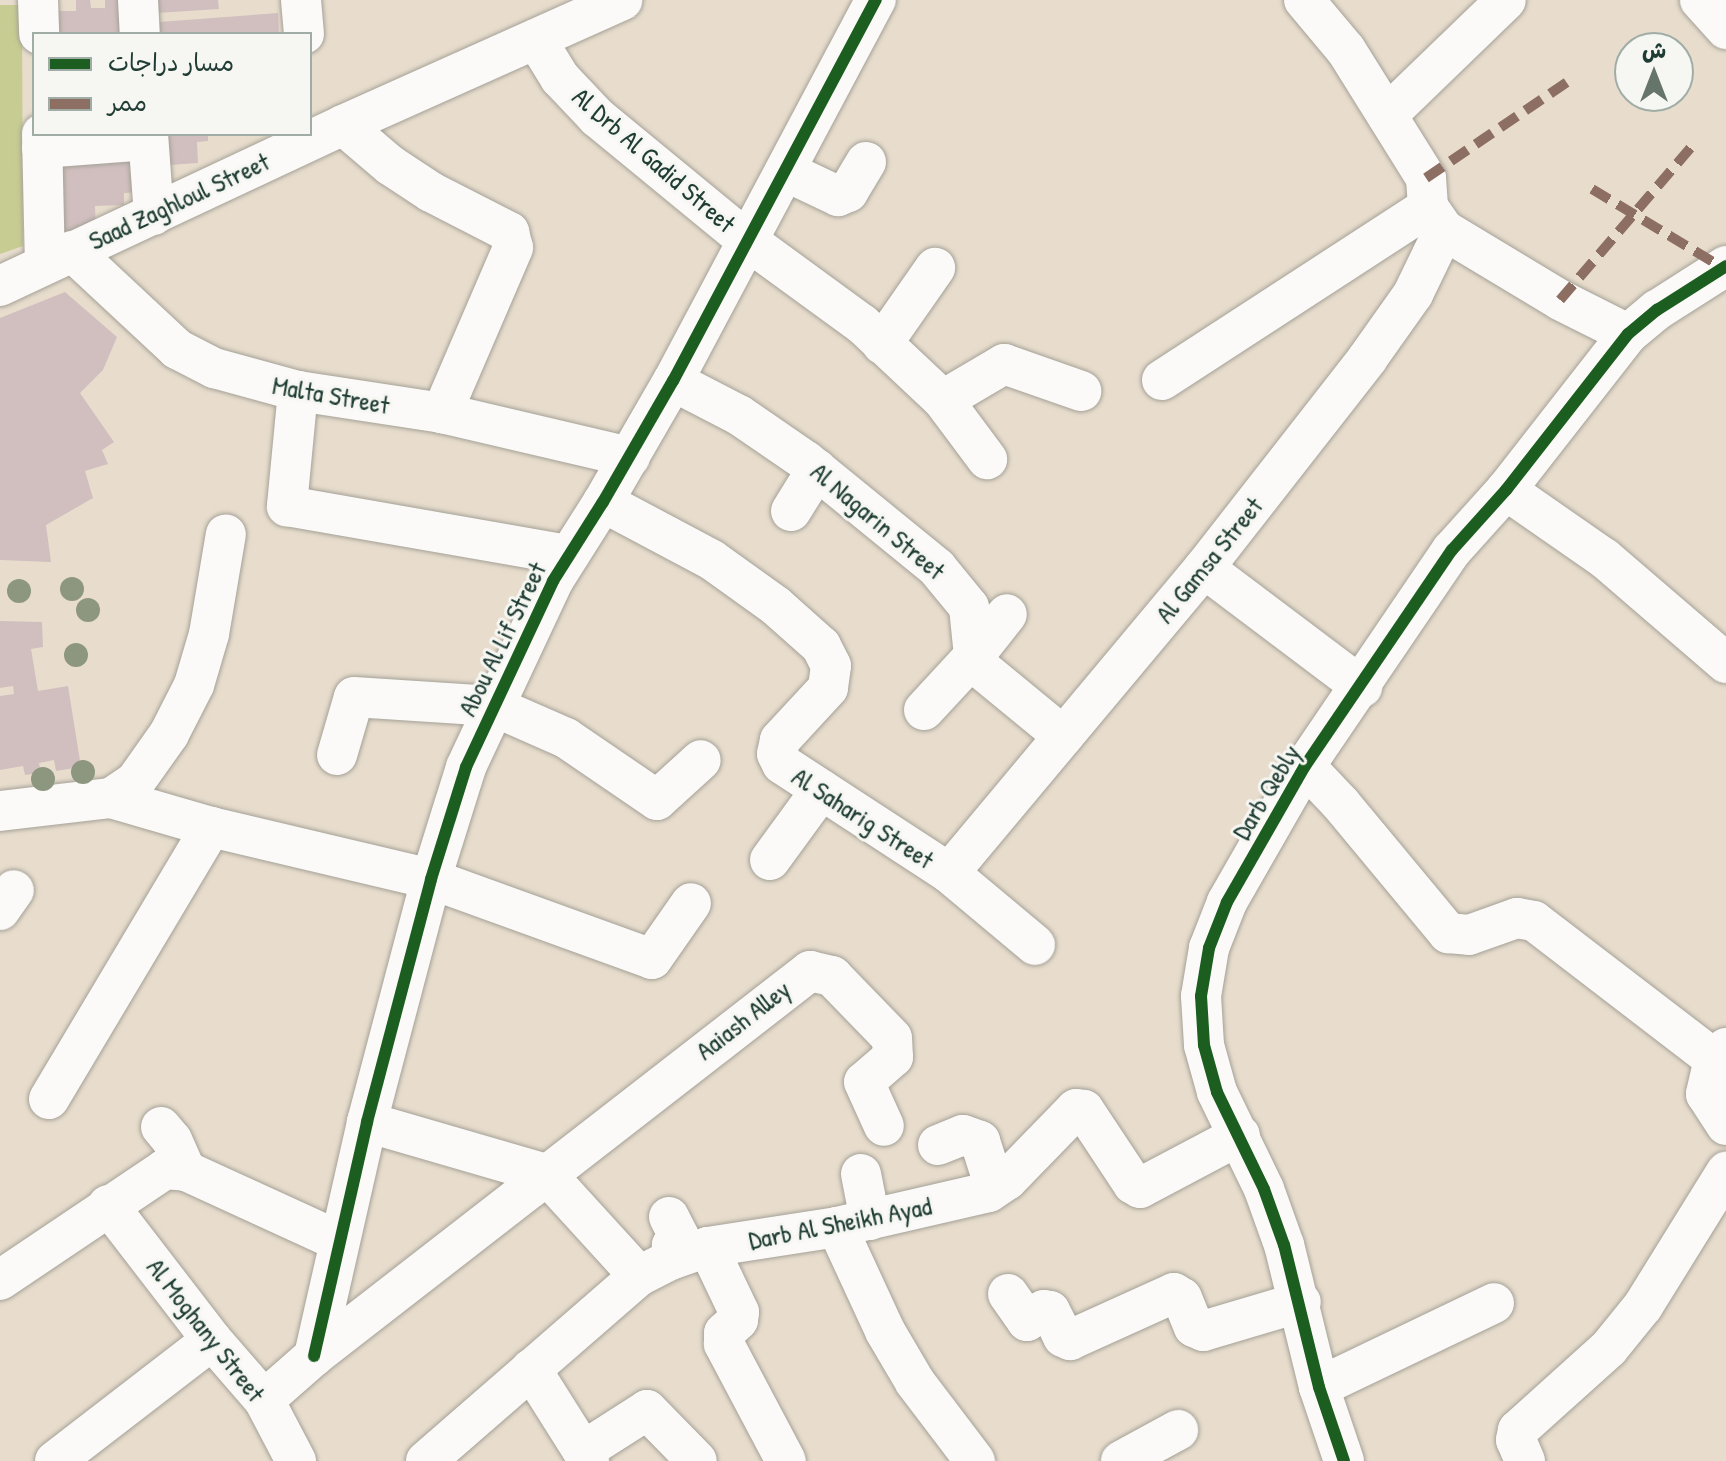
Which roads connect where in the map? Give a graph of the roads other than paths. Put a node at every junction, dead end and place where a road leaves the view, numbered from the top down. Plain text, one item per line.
1 (38, 0) edge
2 (138, 0) edge
3 (301, 0) edge
4 (876, 0) edge
5 (1304, 0) edge
6 (1506, 0) edge
7 (1700, 0) edge
8 (619, 1) edge
9 (1726, 29) edge
10 (39, 32) edge
11 (140, 32) edge
12 (304, 32) edge
13 (536, 39) junction
14 (1387, 115) junction
15 (322, 124) edge
16 (300, 136) edge
17 (148, 137) edge
18 (42, 141) edge
19 (866, 162) dead end
20 (785, 171) junction
21 (154, 215) junction
22 (1436, 218) junction
23 (748, 241) junction
24 (59, 257) junction
25 (1726, 266) edge
26 (935, 268) dead end
27 (0, 286) edge
28 (1628, 334) junction
29 (882, 344) junction
30 (1162, 380) dead end
31 (673, 381) junction
32 (298, 391) junction
33 (1081, 391) dead end
34 (943, 400) junction
35 (442, 413) junction
36 (630, 457) junction
37 (987, 459) dead end
38 (817, 469) junction
39 (1506, 490) junction
40 (603, 502) junction
41 (791, 511) dead end
42 (226, 534) dead end
43 (569, 555) junction
44 (1204, 568) junction
45 (1007, 614) dead end
46 (974, 656) junction
47 (1726, 663) edge
48 (1362, 687) junction
49 (493, 706) junction
50 (924, 710) dead end
51 (1063, 736) junction
52 (337, 755) dead end
53 (701, 760) dead end
54 (1305, 766) junction
55 (821, 790) junction
56 (111, 798) junction
57 (0, 811) edge
58 (211, 827) junction
59 (770, 860) dead end
60 (949, 873) junction
61 (431, 879) junction
62 (691, 903) dead end
63 (1035, 945) dead end
64 (1720, 1054) edge
65 (49, 1099) dead end
66 (367, 1122) junction
67 (1726, 1125) edge
68 (884, 1126) dead end
69 (161, 1127) dead end
70 (1240, 1135) junction
71 (938, 1145) dead end
72 (186, 1171) junction
73 (1726, 1172) edge
74 (546, 1174) junction
75 (861, 1174) dead end
76 (995, 1188) junction
77 (108, 1205) junction
78 (669, 1217) dead end
79 (854, 1224) junction
80 (339, 1241) junction
81 (673, 1261) junction
82 (0, 1280) edge
83 (1008, 1294) dead end
84 (1301, 1302) junction
85 (1494, 1303) dead end
86 (212, 1340) junction
87 (314, 1356) junction
88 (531, 1369) junction
89 (1319, 1387) junction
90 (264, 1400) junction
91 (1178, 1430) dead end
92 (470, 1446) edge
93 (102, 1448) edge
94 (586, 1456) edge
95 (55, 1461) edge
96 (296, 1461) edge
97 (426, 1461) edge
98 (697, 1461) edge
99 (786, 1461) edge
100 (975, 1461) edge
101 (1121, 1461) edge
102 (1344, 1461) edge
103 (1525, 1461) edge

1 - 10 street
2 - 11 street
3 - 12 street
4 - 20 street, Abou Al Lif Street
5 - 14 street
6 - 14 street
7 - 9 street
8 - 13 street, Saad Zaghloul Street
13 - 15 street, Saad Zaghloul Street
13 - 23 street, Al Drb Al Gadid Street
14 - 22 street
15 - 35 street
16 - 21 street, Saad Zaghloul Street
17 - 18 street
17 - 21 street
18 - 24 street
19 - 20 street
20 - 23 street, Abou Al Lif Street
21 - 24 street, Saad Zaghloul Street
22 - 28 street
22 - 30 street
22 - 44 street, Al Gamsa Street
23 - 29 street, Al Drb Al Gadid Street
23 - 31 street, Abou Al Lif Street
24 - 27 street, Saad Zaghloul Street
24 - 32 street, Malta Street
25 - 28 street, Darb Qebly
26 - 29 street
28 - 39 street, Darb Qebly
29 - 34 street, Al Drb Al Gadid Street
31 - 36 street, Abou Al Lif Street
31 - 38 street, Al Nagarin Street
32 - 35 street, Malta Street
32 - 43 street
33 - 34 street
34 - 37 street, Al Drb Al Gadid Street
35 - 36 street, Malta Street
36 - 40 street, Abou Al Lif Street
38 - 41 street
38 - 46 street, Al Nagarin Street
39 - 47 street
39 - 48 street, Darb Qebly
40 - 43 street, Abou Al Lif Street
40 - 55 street, Al Saharig Street
42 - 56 street
43 - 49 street, Abou Al Lif Street
44 - 48 street
44 - 51 street, Al Gamsa Street
45 - 46 street
46 - 50 street
46 - 51 street
48 - 54 street, Darb Qebly
49 - 52 street
49 - 53 street
49 - 61 street, Abou Al Lif Street
51 - 60 street, Al Gamsa Street
54 - 64 street
54 - 70 street, Darb Qebly
55 - 59 street
55 - 60 street, Al Saharig Street
56 - 57 street
56 - 58 street
58 - 61 street
58 - 65 street
60 - 63 street, Al Saharig Street
61 - 62 street
61 - 66 street, Abou Al Lif Street
64 - 67 street
66 - 74 street
66 - 80 street, Abou Al Lif Street
68 - 74 street, Aaiash Alley
69 - 72 street
70 - 76 street, Darb Al Sheikh Ayad
70 - 84 street, Darb Qebly
71 - 76 street
72 - 77 street
72 - 80 street
73 - 103 street
74 - 81 street
74 - 87 street
75 - 79 street
76 - 79 street, Darb Al Sheikh Ayad
77 - 82 street
77 - 86 street, Al Moghany Street
78 - 81 street
79 - 81 street, Darb Al Sheikh Ayad
79 - 100 street
80 - 87 street, Abou Al Lif Street
81 - 88 street
81 - 99 street
83 - 84 street
84 - 89 street, Darb Qebly
85 - 89 street
86 - 90 street, Al Moghany Street
86 - 93 street
87 - 90 street
88 - 92 street
88 - 94 street
89 - 102 street, Darb Qebly
90 - 96 street, Al Moghany Street
91 - 101 street
92 - 97 street
93 - 95 street
94 - 98 street

